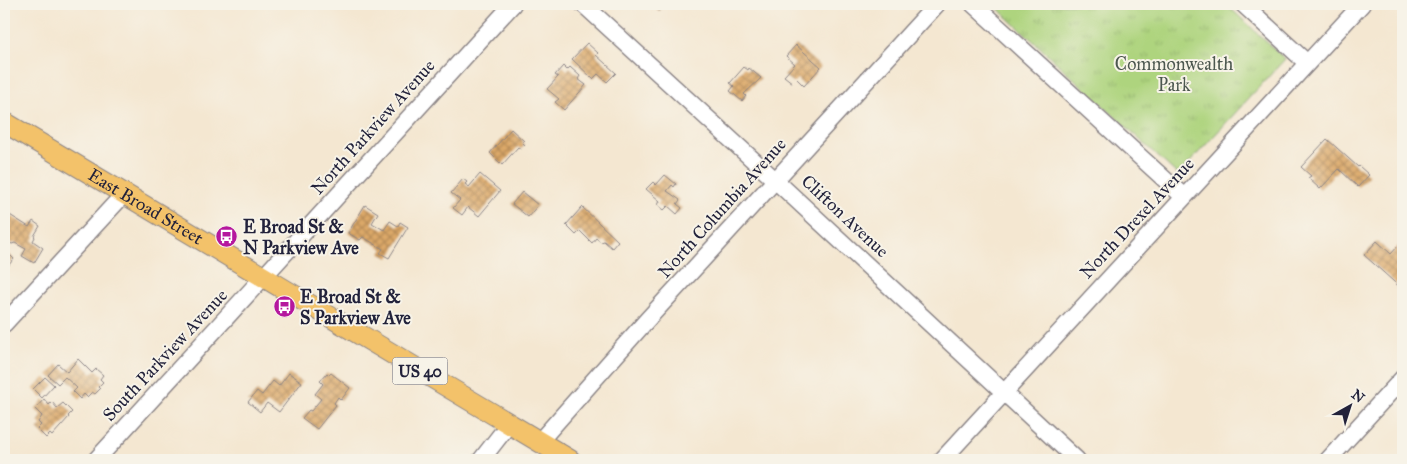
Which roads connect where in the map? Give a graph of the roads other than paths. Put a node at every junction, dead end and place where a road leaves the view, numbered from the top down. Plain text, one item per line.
1 (513, 4) edge
2 (583, 4) edge
3 (937, 4) edge
4 (973, 4) edge
5 (1243, 4) edge
6 (1362, 4) edge
7 (1307, 63) junction
8 (4, 122) edge
9 (776, 180) junction
10 (124, 194) junction
11 (1184, 197) junction
12 (264, 277) junction
13 (4, 324) edge
14 (1403, 378) edge
15 (1005, 392) junction
16 (509, 424) junction
17 (539, 442) junction
18 (96, 460) edge
19 (481, 460) edge
20 (570, 460) edge
21 (942, 460) edge
22 (1077, 460) edge
23 (1328, 460) edge

1 - 12 street, North Parkview Avenue
2 - 9 street, Clifton Avenue
3 - 9 street, North Columbia Avenue
4 - 11 street
5 - 7 street
6 - 7 street, North Drexel Avenue
7 - 11 street, North Drexel Avenue
8 - 10 main road, East Broad Street / US 40
9 - 15 street, Clifton Avenue
9 - 17 street, North Columbia Avenue
10 - 12 main road, East Broad Street / US 40
10 - 13 street
11 - 15 street, North Drexel Avenue
12 - 16 main road, East Broad Street / US 40
12 - 18 street, South Parkview Avenue
14 - 23 street
15 - 21 street, North Drexel Avenue
15 - 22 street, Clifton Avenue
16 - 17 main road, East Broad Street / US 40
16 - 19 street
17 - 20 main road, East Broad Street / US 40

